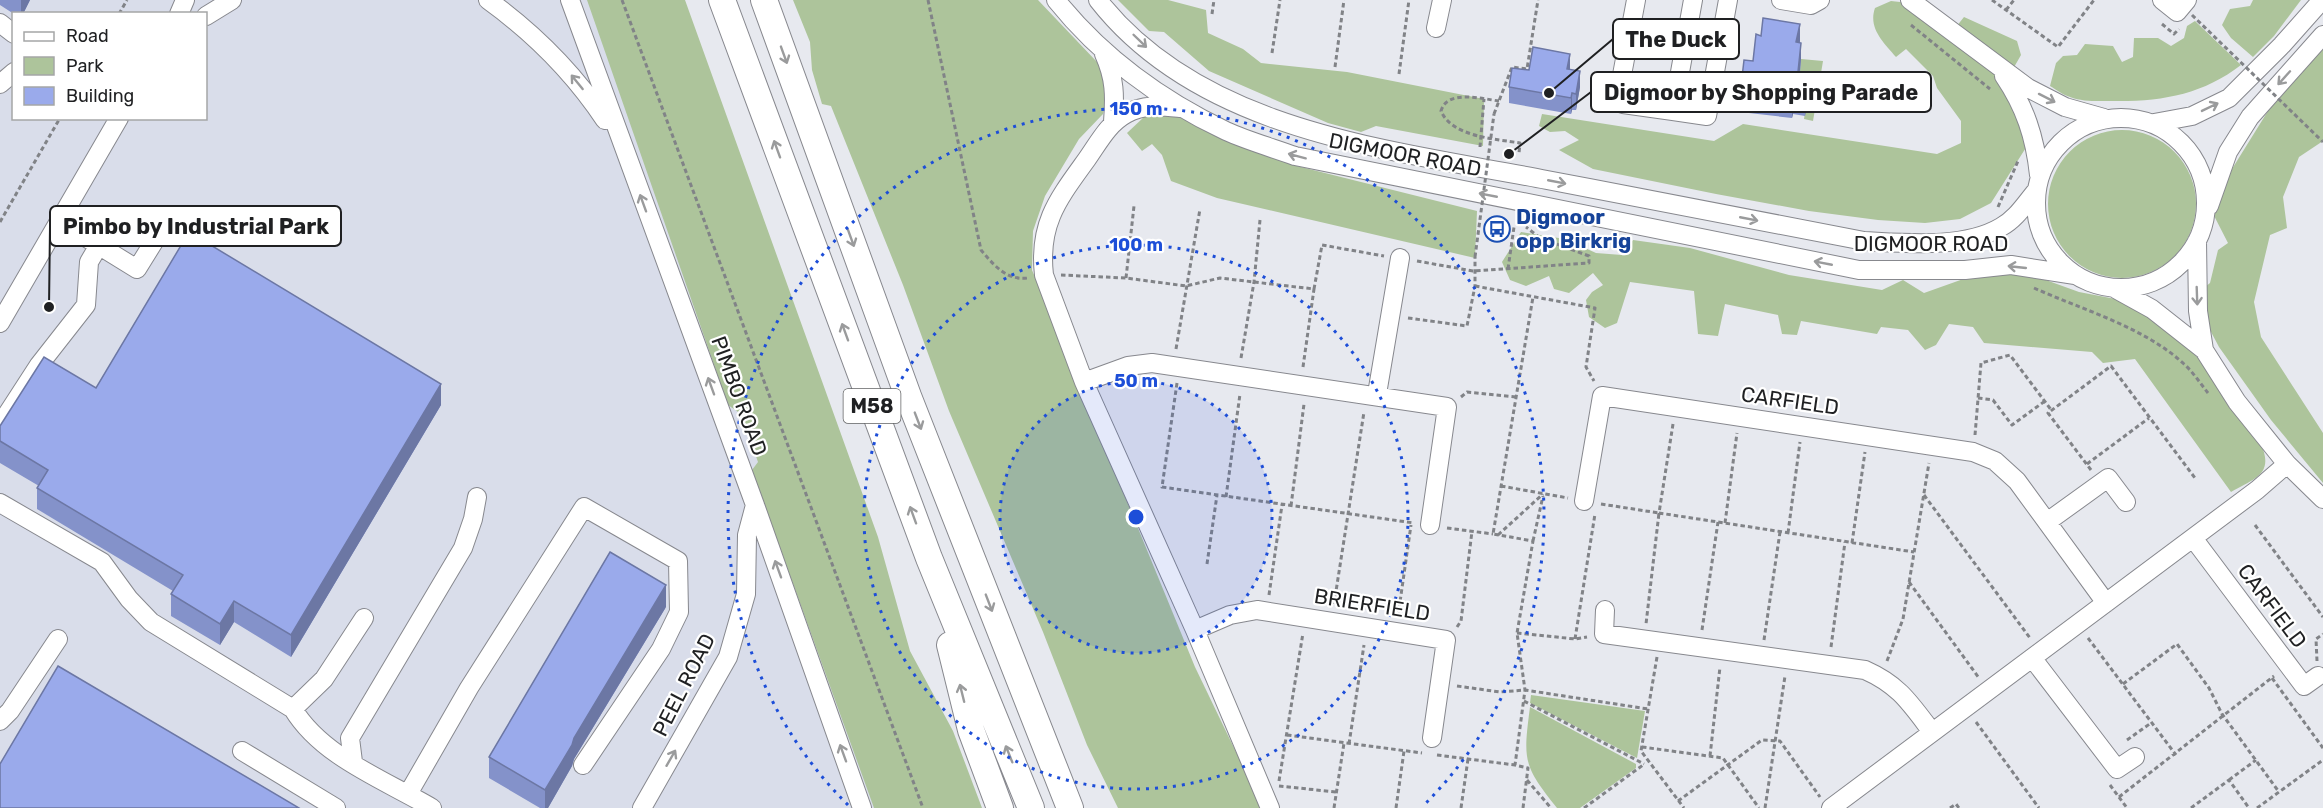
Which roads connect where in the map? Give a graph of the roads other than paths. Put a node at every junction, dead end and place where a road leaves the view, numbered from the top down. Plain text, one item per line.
1 (232, 0) edge
2 (488, 0) edge
3 (570, 0) edge
4 (722, 0) edge
5 (764, 0) edge
6 (1056, 0) edge
7 (1098, 0) edge
8 (1442, 0) edge
9 (1636, 0) edge
10 (1693, 0) edge
11 (1728, 0) edge
12 (1781, 0) edge
13 (1820, 0) edge
14 (2162, 0) edge
15 (2322, 0) edge
16 (2190, 7) edge
17 (1907, 8) edge
18 (207, 15) edge
19 (0, 23) edge
20 (1436, 28) dead end
21 (12, 32) edge
22 (2323, 35) edge
23 (1101, 47) junction
24 (1998, 67) junction
25 (12, 74) edge
26 (1622, 75) dead end
27 (0, 84) edge
28 (1623, 104) dead end
29 (1187, 109) junction
30 (1673, 111) junction
31 (2104, 118) junction
32 (118, 120) edge
33 (1113, 122) junction
34 (2154, 123) junction
35 (622, 147) junction
36 (2037, 183) junction
37 (2206, 214) junction
38 (59, 220) junction
39 (155, 240) dead end
40 (2198, 241) junction
41 (99, 245) junction
42 (1400, 258) road end
43 (2075, 276) junction
44 (2114, 288) junction
45 (0, 323) edge
46 (2204, 350) junction
47 (1084, 382) junction
48 (1372, 394) junction
49 (0, 425) edge
50 (2287, 464) junction
51 (477, 497) dead end
52 (2323, 499) edge
53 (1584, 501) road end
54 (2126, 502) dead end
55 (0, 503) edge
56 (755, 504) junction
57 (2047, 522) junction
58 (1430, 525) road end
59 (2193, 538) junction
60 (929, 558) junction
61 (2106, 603) junction
62 (1605, 610) dead end
63 (364, 618) dead end
64 (1195, 630) junction
65 (58, 639) dead end
66 (2037, 656) junction
67 (2318, 676) road end
68 (292, 709) junction
69 (0, 722) edge
70 (1932, 732) junction
71 (1431, 749) road end
72 (242, 751) dead end
73 (2135, 757) dead end
74 (353, 762) junction
75 (583, 765) dead end
76 (653, 788) junction
77 (408, 794) junction
78 (1826, 803) edge
79 (336, 808) edge
80 (432, 808) edge
81 (636, 808) edge
82 (642, 808) edge
83 (862, 808) edge
84 (1000, 808) edge
85 (1031, 808) edge
86 (1070, 808) edge
87 (1270, 808) edge

1 - 18 street
35 -> 2 street
3 - 35 street, PIMBO ROAD
60 -> 4 highway, M58
5 -> 86 highway, M58
6 - 23 street, DIGMOOR ROAD
7 -> 36 street, DIGMOOR ROAD
8 - 20 street
9 - 26 street
10 - 30 street
11 - 30 street
12 - 13 street
14 - 16 street
34 -> 15 street
17 - 24 street
19 - 21 street
22 -> 37 street
23 - 29 street, DIGMOOR ROAD
23 - 33 street
24 -> 31 street
24 - 36 street
25 - 27 street
28 - 30 street
29 - 33 street
43 -> 29 street, DIGMOOR ROAD
31 - 34 street
31 - 36 street
32 - 38 street
33 - 47 street
34 - 37 street
56 -> 35 street, PIMBO ROAD
36 - 43 street
37 - 40 street
38 - 41 street
38 - 45 street
39 - 41 street
40 - 44 street
40 -> 46 street
41 - 49 street
42 - 48 street
43 - 44 street
44 - 46 street
46 - 50 street
47 - 48 street
47 - 64 street
48 - 58 street
50 - 52 street
50 - 59 street
51 - 74 street
53 - 57 street, CARFIELD
54 - 57 street
55 - 68 street
76 -> 56 street, PEEL ROAD
83 -> 56 street, PIMBO ROAD
57 - 61 street, CARFIELD
59 - 61 street
59 - 67 street, CARFIELD
84 -> 60 highway
85 -> 60 highway, M58
61 - 66 street
62 - 70 street
63 - 68 street
64 - 71 street, BRIERFIELD
64 - 87 street
65 - 69 street
66 - 70 street
66 - 73 street
68 - 74 street
70 - 78 street
72 - 79 street
74 - 77 street
75 - 77 street
76 - 81 street
76 - 82 street, PEEL ROAD
77 - 80 street

